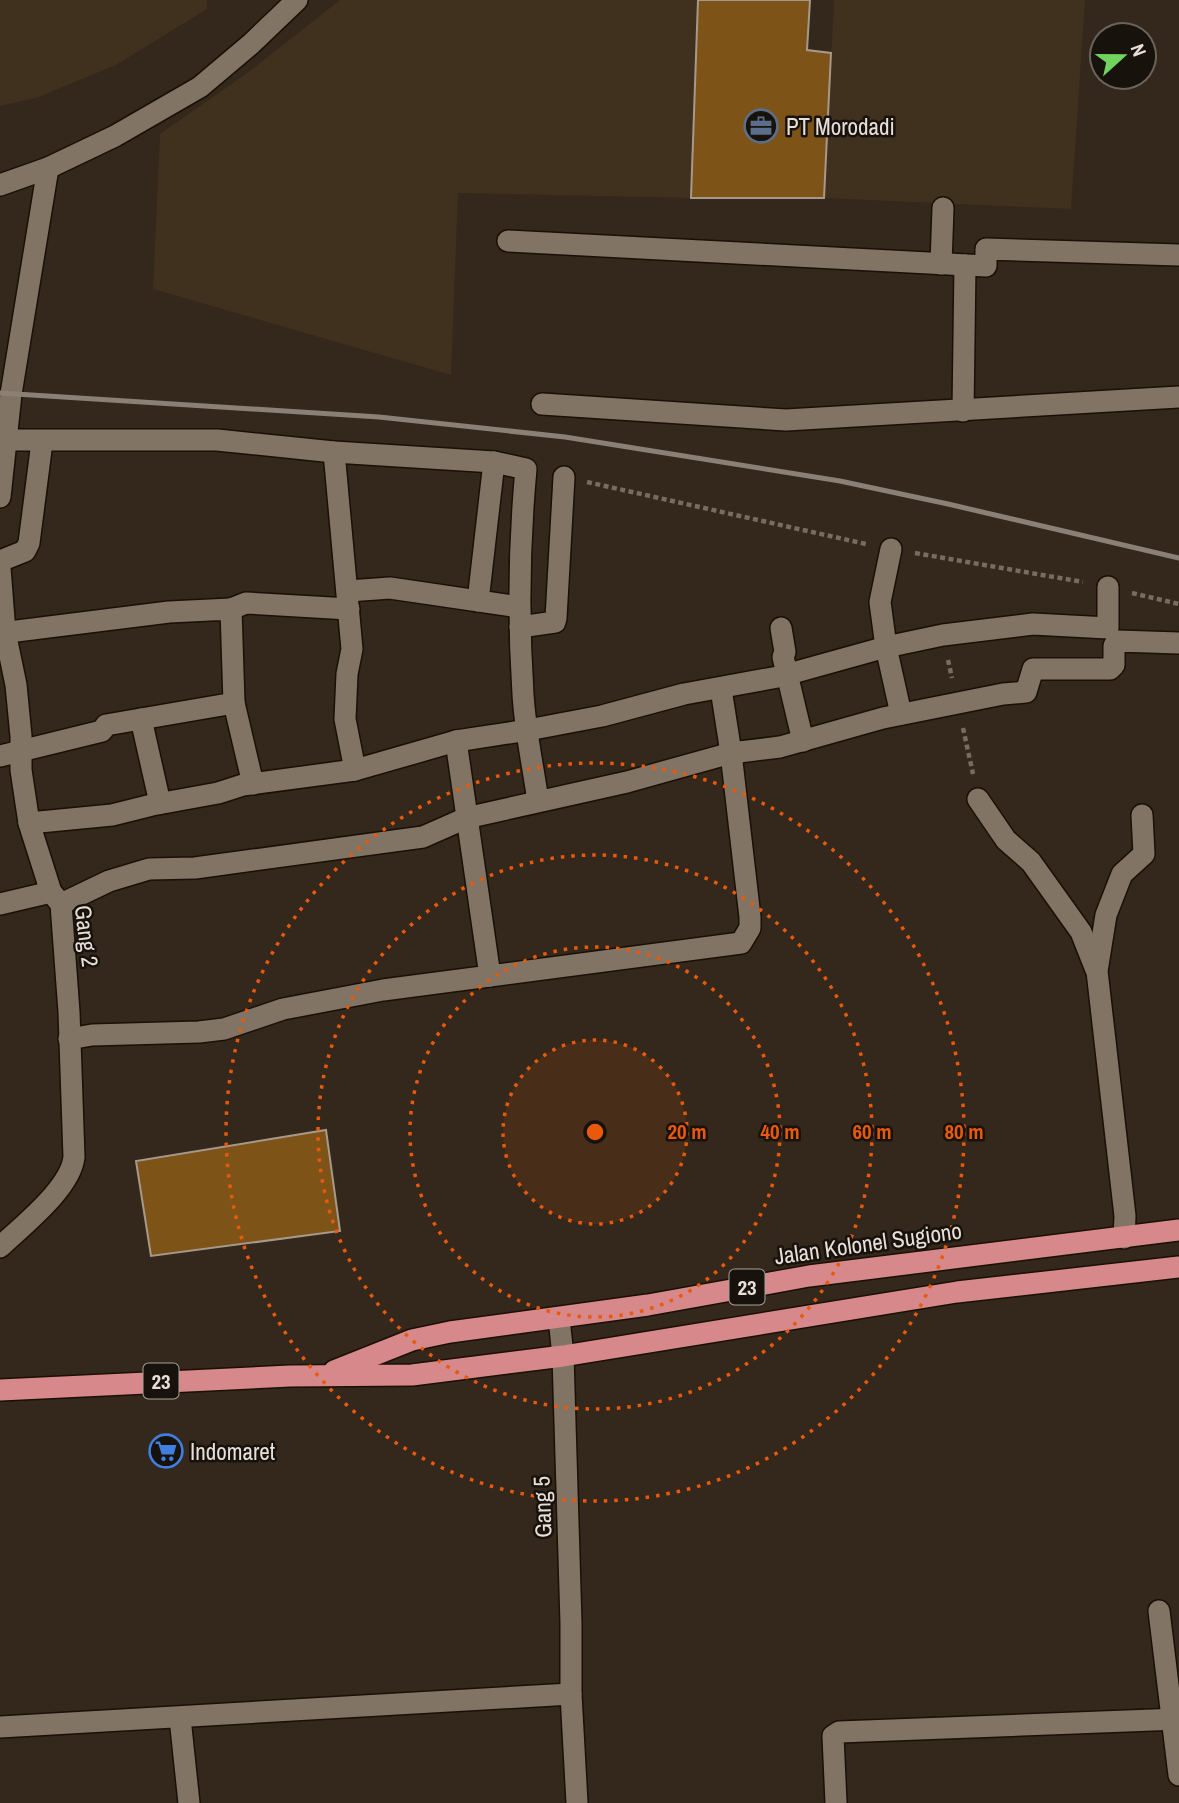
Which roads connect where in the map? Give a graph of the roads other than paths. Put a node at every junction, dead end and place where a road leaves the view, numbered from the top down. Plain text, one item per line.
1 (297, 0) edge
2 (48, 169) junction
3 (0, 185) edge
4 (943, 208) dead end
5 (508, 241) dead end
6 (1179, 255) edge
7 (941, 264) junction
8 (965, 265) junction
9 (1179, 397) edge
10 (542, 404) dead end
11 (963, 411) junction
12 (4, 432) edge
13 (42, 442) junction
14 (334, 452) junction
15 (494, 462) junction
16 (564, 477) road end
17 (0, 497) edge
18 (891, 550) road end
19 (0, 561) edge
20 (0, 568) edge
21 (1108, 587) road end
22 (349, 600) junction
23 (478, 601) junction
24 (231, 609) junction
25 (520, 617) junction
26 (782, 628) dead end
27 (3, 632) edge
28 (1179, 643) edge
29 (886, 647) junction
30 (787, 675) junction
31 (721, 689) junction
32 (234, 703) junction
33 (901, 714) junction
34 (141, 719) junction
35 (528, 730) junction
36 (456, 741) junction
37 (803, 741) junction
38 (22, 752) junction
39 (731, 753) junction
40 (0, 756) edge
41 (355, 770) junction
42 (253, 784) junction
43 (978, 799) dead end
44 (538, 801) junction
45 (160, 803) junction
46 (1142, 815) dead end
47 (466, 818) junction
48 (29, 823) junction
49 (56, 898) junction
50 (0, 904) edge
51 (1097, 971) junction
52 (489, 976) junction
53 (69, 1039) junction
54 (1179, 1230) edge
55 (1124, 1238) junction
56 (0, 1247) edge
57 (1179, 1267) edge
58 (559, 1318) junction
59 (563, 1356) junction
60 (323, 1376) junction
61 (0, 1391) edge
62 (1159, 1611) dead end
63 (570, 1694) junction
64 (180, 1718) junction
65 (1176, 1719) edge
66 (0, 1727) edge
67 (1179, 1774) edge
68 (189, 1803) edge
69 (577, 1803) edge
70 (836, 1803) edge

1 - 2 street
2 - 3 street
2 - 12 street
4 - 7 street
5 - 7 street
6 - 8 street
7 - 8 street
8 - 11 street
9 - 11 street
10 - 11 street
12 - 13 street
12 - 17 street
13 - 14 street
13 - 19 street
14 - 15 street
14 - 22 street
15 - 23 street
15 - 25 street
16 - 25 street
18 - 29 street
20 - 27 street, Gang 2
21 - 29 street
22 - 23 street
22 - 24 street
22 - 41 street
23 - 25 street
24 - 27 street
24 - 32 street
25 - 35 street
26 - 30 street
27 - 38 street, Gang 2
28 - 33 street
29 - 30 street
29 - 33 street
30 - 31 street
30 - 37 street
31 - 35 street
31 - 39 street
32 - 34 street
32 - 42 street
33 - 37 street
34 - 38 street
34 - 45 street
35 - 36 street
35 - 44 street
36 - 41 street
36 - 47 street
37 - 39 street
38 - 40 street
38 - 48 street, Gang 2
39 - 44 street
39 - 52 street
41 - 42 street
42 - 45 street
43 - 51 street
44 - 47 street
45 - 48 street
46 - 51 street
47 - 49 street
47 - 52 street
48 - 49 street, Gang 2
49 - 50 street
49 - 53 street, Gang 2
51 - 55 street
52 - 53 street
53 - 56 street, Gang 2
54 - 55 highway, Jalan Kolonel Sugiono / 23
55 - 58 highway, Jalan Kolonel Sugiono / 23
57 - 59 highway, Jalan Kolonel Sugiono / 23
58 - 59 street, Gang 5
58 - 60 highway, Jalan Kolonel Sugiono / 23
59 - 60 highway, Jalan Kolonel Sugiono / 23
59 - 63 street, Gang 5
60 - 61 highway, Jalan Kolonel Sugiono / 23
62 - 65 street
63 - 64 street
63 - 69 street, Gang 5
64 - 66 street
64 - 68 street
65 - 67 street
65 - 70 street

